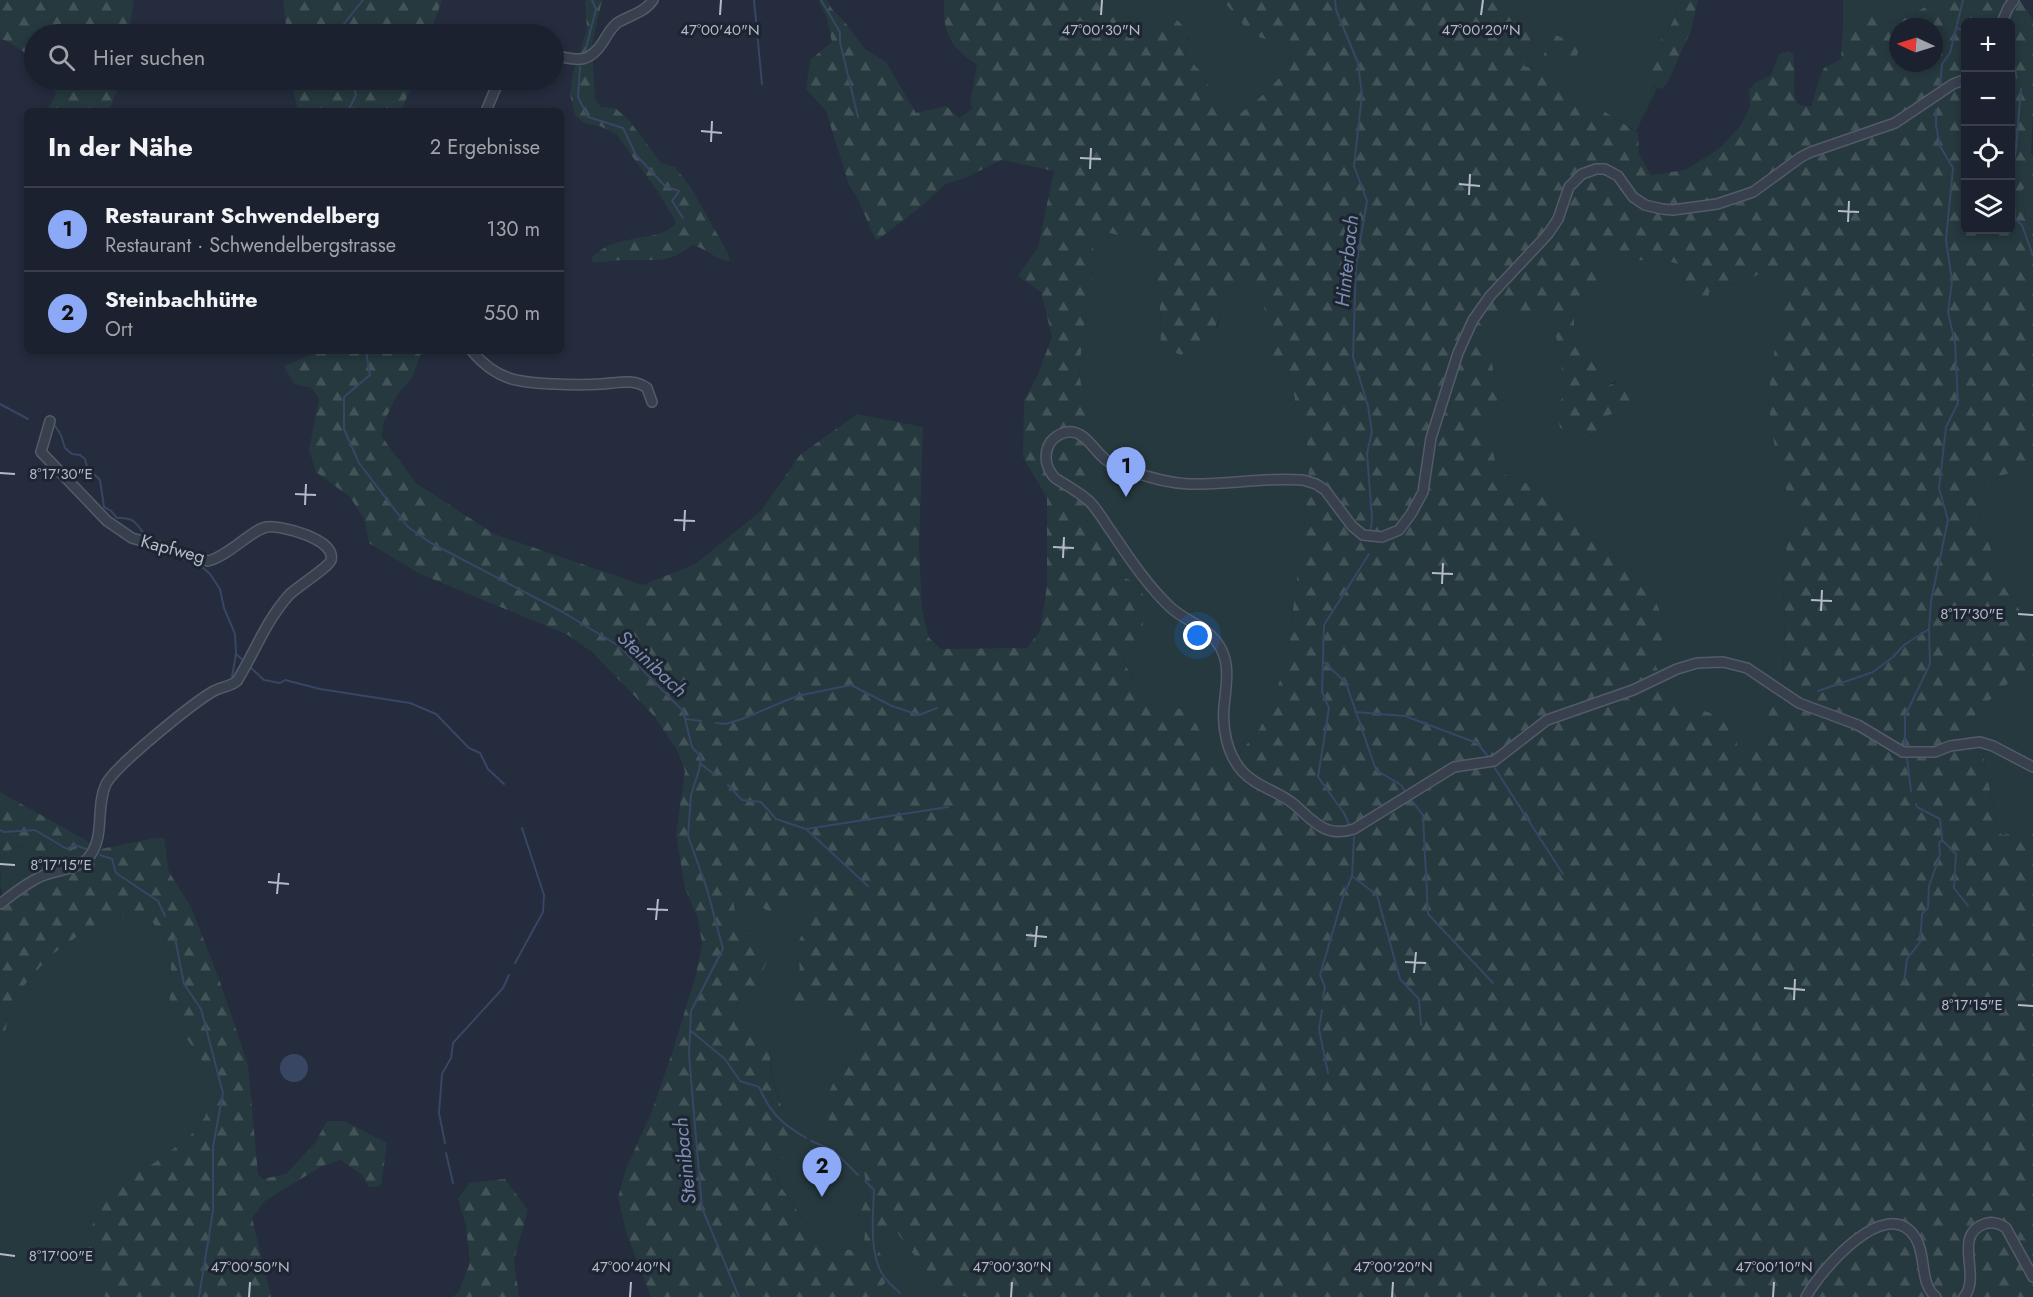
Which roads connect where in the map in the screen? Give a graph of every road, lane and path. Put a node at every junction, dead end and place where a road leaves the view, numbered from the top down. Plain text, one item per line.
1 (652, 0) edge
2 (2014, 0) edge
3 (2004, 18) edge
4 (564, 58) edge
5 (1961, 81) edge
6 (494, 90) edge
7 (487, 108) edge
8 (475, 354) edge
9 (652, 402) dead end
10 (50, 421) dead end
11 (2033, 767) edge
12 (0, 904) edge
13 (2033, 1277) edge
14 (1806, 1297) edge
15 (1936, 1297) edge
16 (1964, 1297) edge

1 - 4 street
2 - 3 street
5 - 11 street
6 - 7 street
8 - 9 street
10 - 12 street, Kapfweg
13 - 16 street
14 - 15 street

